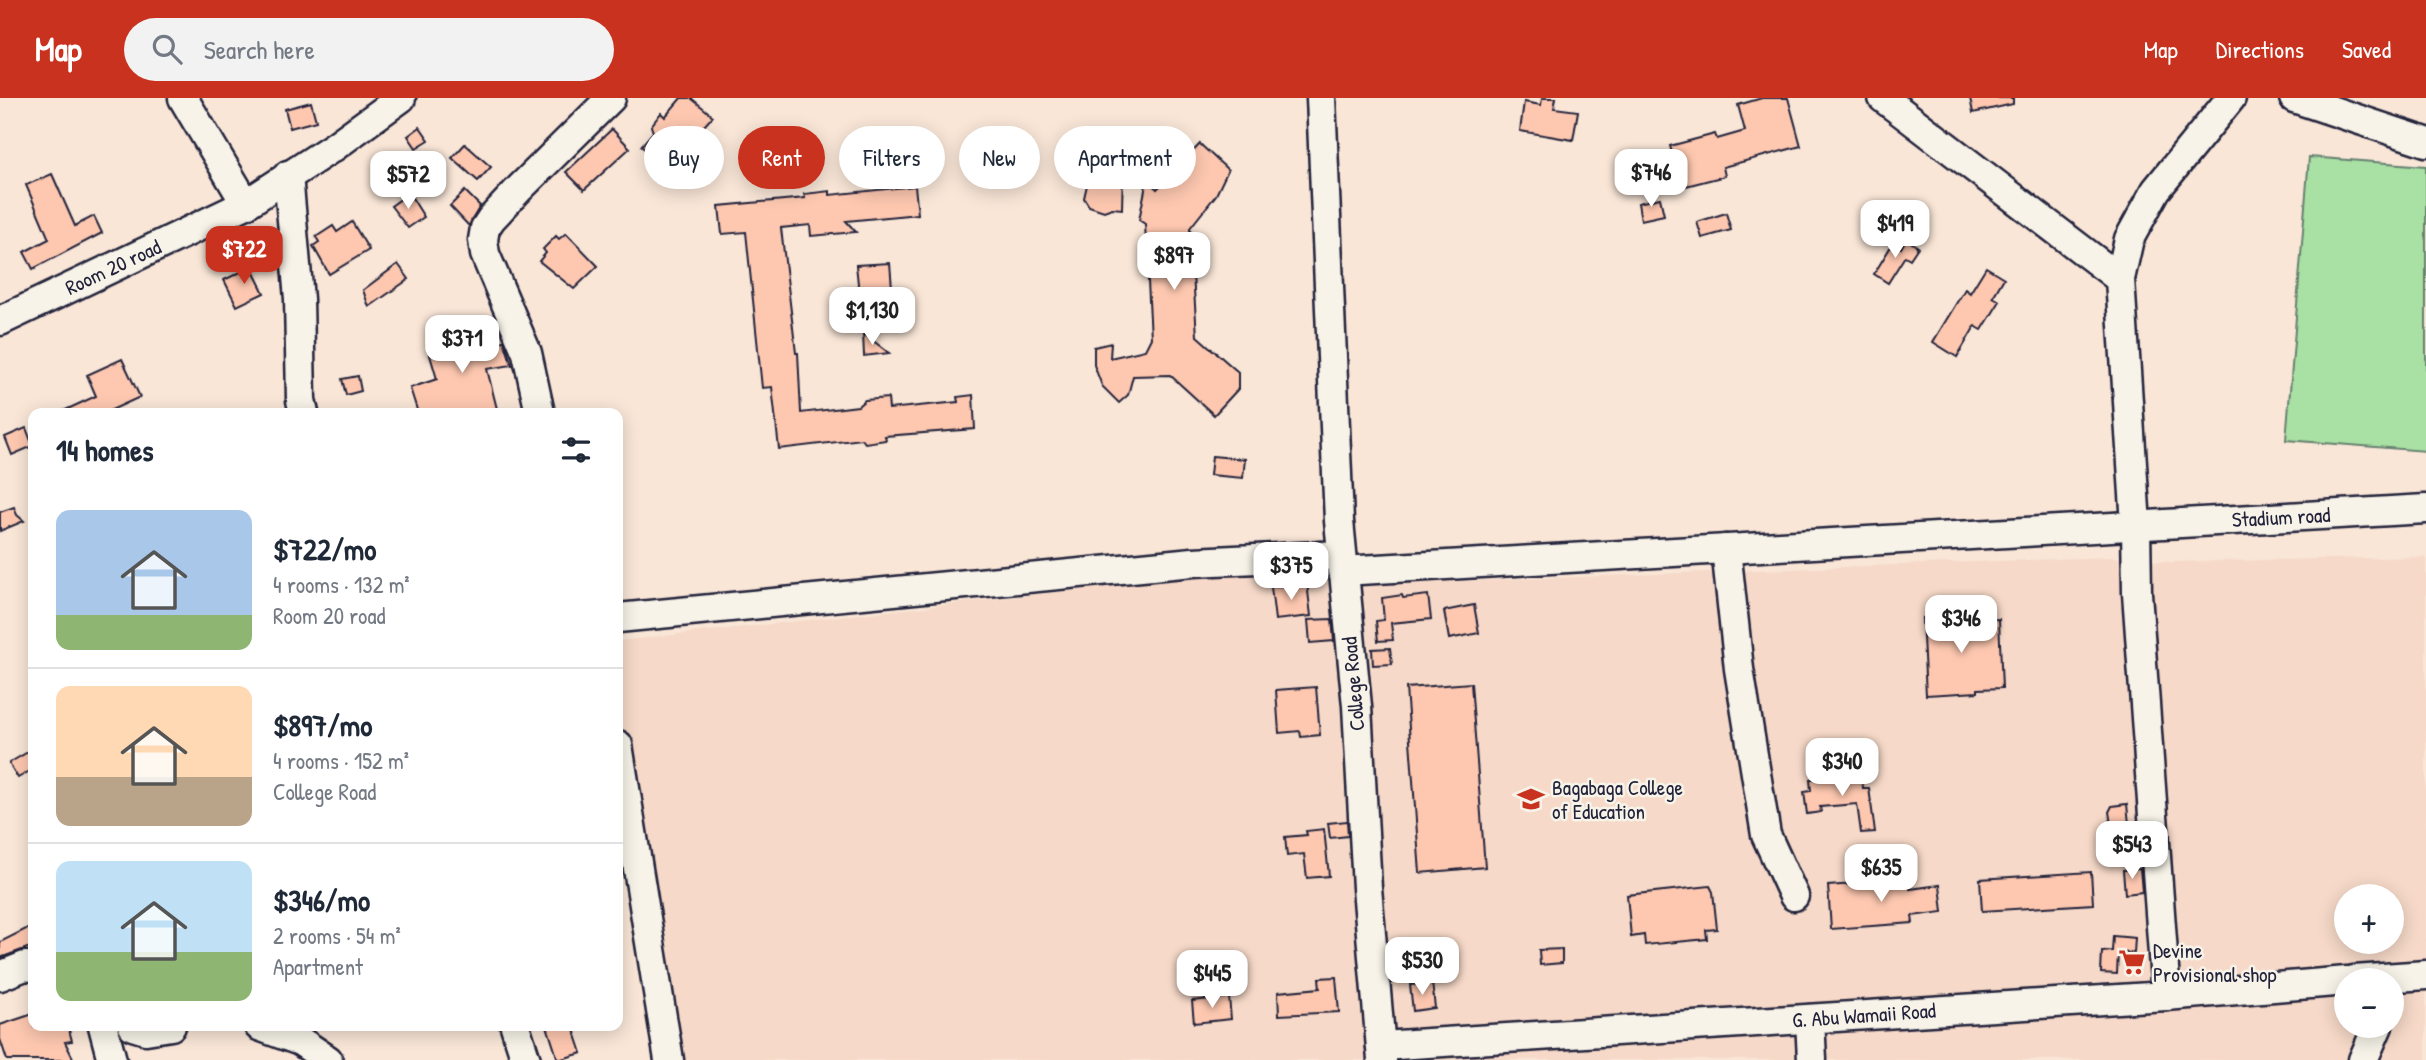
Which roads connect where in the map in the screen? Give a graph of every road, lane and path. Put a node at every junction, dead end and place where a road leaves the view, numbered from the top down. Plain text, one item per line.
1 (183, 98) edge
2 (401, 98) edge
3 (611, 98) edge
4 (1321, 98) edge
5 (1883, 98) edge
6 (2231, 98) edge
7 (2294, 98) edge
8 (2426, 142) edge
9 (288, 175) junction
10 (246, 204) junction
11 (2120, 279) junction
12 (0, 321) edge
13 (303, 408) edge
14 (539, 408) edge
15 (2426, 509) edge
16 (2136, 525) junction
17 (1726, 548) junction
18 (1342, 563) junction
19 (623, 618) edge
20 (623, 776) edge
21 (1794, 896) dead end
22 (28, 966) edge
23 (0, 975) edge
24 (2426, 975) edge
25 (2404, 981) edge
26 (2334, 982) edge
27 (2166, 996) junction
28 (1810, 1018) junction
29 (104, 1031) edge
30 (273, 1031) edge
31 (517, 1031) edge
32 (2373, 1038) edge
33 (1382, 1053) edge
34 (112, 1060) edge
35 (328, 1060) edge
36 (526, 1060) edge
37 (669, 1060) edge
38 (1812, 1060) edge
39 (2363, 1060) edge

1 - 10 street
2 - 9 street, Room 20 road
3 - 14 street
4 - 18 street, College Road
5 - 11 street
6 - 11 street
7 - 8 street
9 - 10 street, Room 20 road
9 - 13 street
10 - 12 street, Room 20 road
11 - 16 street
15 - 16 street, Stadium road
16 - 17 street, Stadium road
16 - 27 street
17 - 18 street, Stadium road
17 - 21 street
18 - 19 street, Stadium road
18 - 33 street, College Road
20 - 37 street
22 - 23 street
24 - 25 street
26 - 27 street, G. Abu Wamaii Road
27 - 28 street, G. Abu Wamaii Road
28 - 33 street, G. Abu Wamaii Road
28 - 38 street
29 - 34 street
30 - 35 street
31 - 36 street
32 - 39 street

